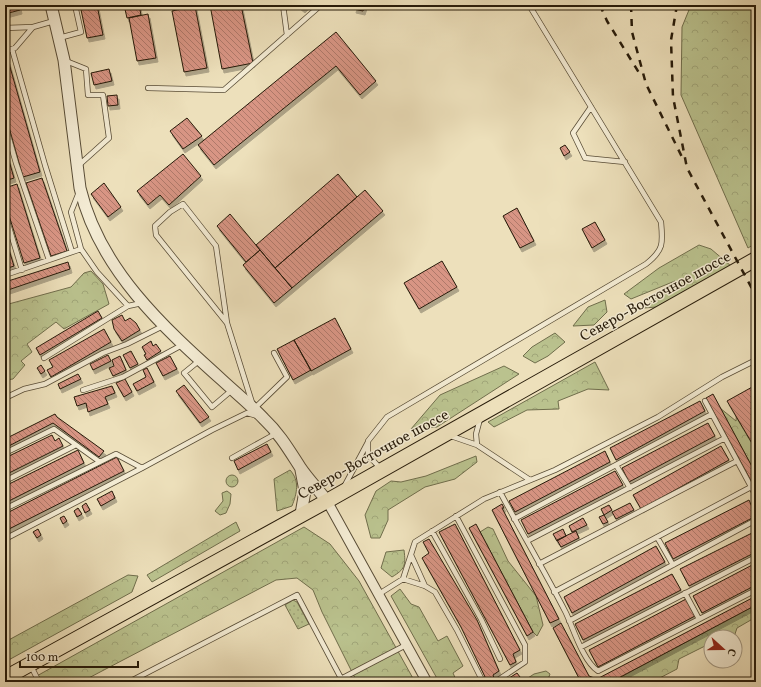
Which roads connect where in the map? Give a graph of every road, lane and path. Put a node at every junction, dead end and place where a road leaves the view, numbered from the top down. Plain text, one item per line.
1 (51, 5) edge
2 (75, 5) edge
3 (283, 5) edge
4 (321, 5) edge
5 (529, 5) edge
6 (55, 20) junction
7 (33, 27) junction
8 (5, 28) edge
9 (287, 35) junction
10 (59, 38) junction
11 (12, 49) junction
12 (5, 51) edge
13 (64, 60) junction
14 (148, 88) dead end
15 (591, 107) junction
16 (5, 125) edge
17 (625, 162) junction
18 (78, 166) junction
19 (80, 188) junction
20 (5, 214) edge
21 (81, 249) junction
22 (72, 252) junction
23 (756, 259) edge
24 (49, 260) junction
25 (22, 270) junction
26 (5, 275) edge
27 (142, 303) junction
28 (128, 306) junction
29 (227, 323) junction
30 (163, 326) junction
31 (182, 345) junction
32 (274, 353) dead end
33 (44, 358) dead end
34 (200, 360) junction
35 (755, 361) edge
36 (82, 390) dead end
37 (232, 390) junction
38 (5, 398) edge
39 (705, 401) dead end
40 (254, 410) junction
41 (482, 413) junction
42 (712, 414) junction
43 (264, 418) junction
44 (277, 433) junction
45 (444, 434) junction
46 (725, 438) junction
47 (368, 441) junction
48 (76, 445) junction
49 (477, 445) junction
50 (5, 454) edge
51 (232, 458) dead end
52 (737, 461) junction
53 (100, 462) junction
54 (616, 465) junction
55 (142, 468) junction
56 (301, 468) junction
57 (381, 470) junction
58 (530, 480) junction
59 (5, 481) edge
60 (751, 487) junction
61 (630, 488) junction
62 (342, 491) junction
63 (500, 492) junction
64 (756, 496) edge
65 (327, 500) junction
66 (5, 509) edge
67 (301, 514) junction
68 (456, 516) junction
69 (514, 519) junction
70 (756, 520) edge
71 (432, 531) junction
72 (657, 537) junction
73 (5, 539) edge
74 (527, 541) junction
75 (411, 555) junction
76 (756, 557) edge
77 (539, 564) junction
78 (672, 565) junction
79 (403, 579) junction
80 (425, 586) junction
81 (756, 590) edge
82 (554, 592) junction
83 (685, 593) junction
84 (379, 594) junction
85 (699, 619) junction
86 (569, 621) junction
87 (406, 645) junction
88 (581, 647) junction
89 (500, 659) dead end
90 (30, 664) junction
91 (5, 678) edge
92 (342, 680) edge
93 (39, 682) edge
94 (129, 682) edge
95 (335, 682) edge
96 (427, 682) edge
97 (484, 682) edge
98 (495, 682) edge

1 - 6 street
2 - 10 lane
3 - 9 lane
4 - 9 lane
5 - 15 lane
6 - 7 lane
6 - 10 street
7 - 8 lane
7 - 11 lane
9 - 14 lane
10 - 13 street
11 - 12 lane
11 - 22 lane
13 - 18 street
13 - 18 lane
15 - 17 lane
15 - 17 lane
16 - 24 lane
17 - 47 lane
18 - 19 street
19 - 21 lane
19 - 27 street
20 - 25 lane
21 - 22 lane
21 - 28 lane
22 - 24 lane
23 - 41 main road, Северо-Восточное шоссе
24 - 25 lane
25 - 26 lane
27 - 28 lane
27 - 30 street
28 - 33 lane
29 - 29 lane
29 - 40 lane
30 - 31 street
30 - 38 lane
31 - 34 street
31 - 36 lane
32 - 40 lane
34 - 37 street
34 - 37 lane
35 - 58 lane
37 - 40 street
39 - 42 lane
40 - 43 street
41 - 45 main road, Северо-Восточное шоссе
41 - 49 lane
42 - 46 lane
42 - 54 lane
43 - 44 street
43 - 55 lane
44 - 51 lane
44 - 56 street
45 - 49 lane
45 - 57 main road, Северо-Восточное шоссе
46 - 52 lane
46 - 61 lane
47 - 57 lane
47 - 62 lane
48 - 50 lane
48 - 53 lane
48 - 59 lane
49 - 58 lane
52 - 60 lane
52 - 77 lane
53 - 55 lane
53 - 66 lane
54 - 61 lane
54 - 69 lane
55 - 73 lane
56 - 65 street
56 - 67 street
57 - 62 main road, Северо-Восточное шоссе
58 - 63 lane
60 - 64 lane
60 - 72 lane
61 - 74 lane
62 - 65 main road, Северо-Восточное шоссе
63 - 68 lane
63 - 69 lane
65 - 67 main road, Северо-Восточное шоссе
65 - 84 street
67 - 90 main road, Северо-Восточное шоссе
68 - 71 lane
68 - 98 lane
69 - 74 lane
70 - 78 lane
71 - 75 lane
71 - 89 lane
72 - 78 lane
72 - 82 lane
74 - 77 lane
75 - 79 lane
75 - 80 lane
76 - 83 lane
77 - 82 lane
78 - 86 lane
79 - 80 lane
79 - 84 lane
80 - 97 lane
81 - 85 lane
82 - 86 lane
83 - 85 lane
83 - 88 lane
84 - 87 street
85 - 88 lane
86 - 88 lane
87 - 92 lane
87 - 96 street
90 - 91 main road, Северо-Восточное шоссе
90 - 93 lane
92 - 94 lane
92 - 95 lane

